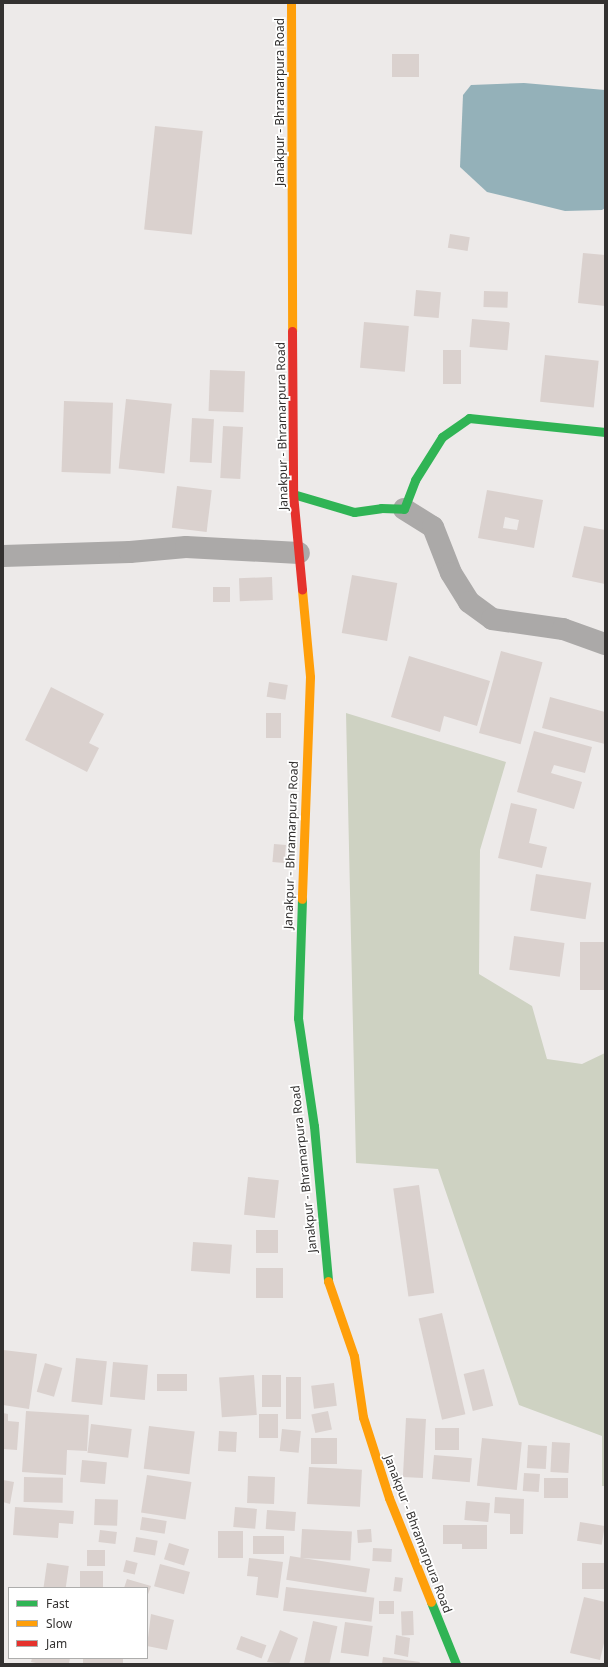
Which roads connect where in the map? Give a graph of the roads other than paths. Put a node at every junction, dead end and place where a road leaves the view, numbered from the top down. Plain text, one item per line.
1 (292, 3) edge
2 (605, 432) edge
3 (293, 494) junction
4 (404, 509) junction
5 (299, 553) junction
6 (3, 556) edge
7 (605, 644) edge
8 (456, 1664) edge

1 - 3 street, Janakpur - Bhramarpura Road
2 - 4 street
3 - 4 street
3 - 5 street, Janakpur - Bhramarpura Road
4 - 7 street
5 - 6 street
5 - 8 street, Janakpur - Bhramarpura Road

